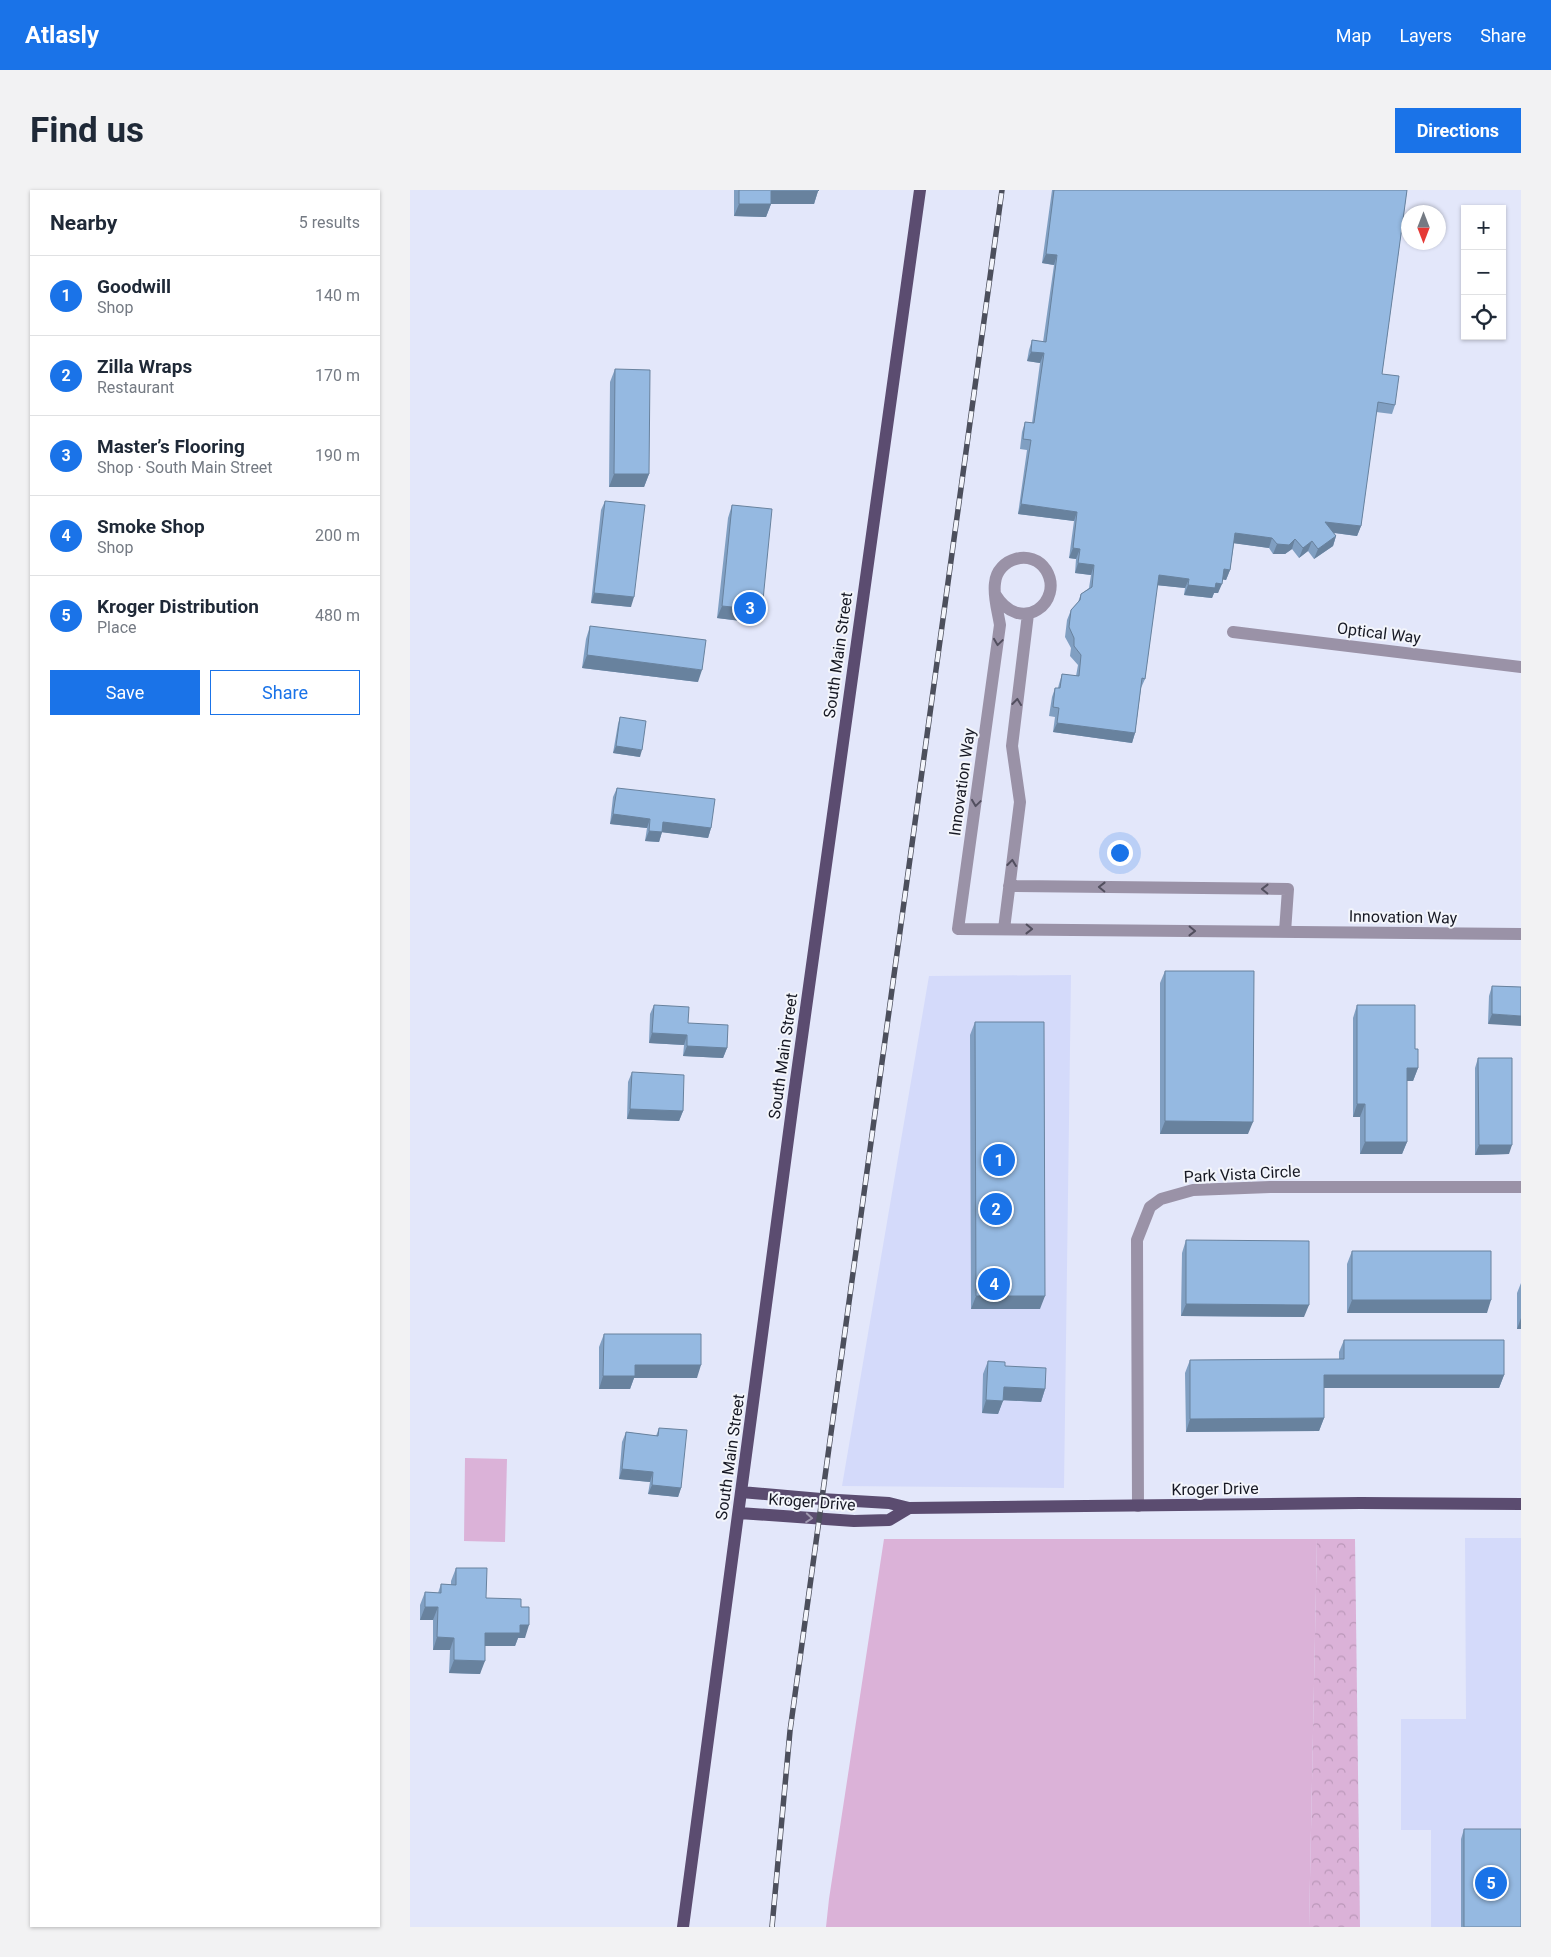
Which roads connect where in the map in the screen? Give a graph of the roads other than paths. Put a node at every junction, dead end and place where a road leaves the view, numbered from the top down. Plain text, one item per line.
1 (920, 190) edge
2 (995, 594) junction
3 (1028, 614) junction
4 (1233, 632) dead end
5 (1521, 667) edge
6 (1009, 886) junction
7 (1004, 929) junction
8 (1285, 932) junction
9 (1521, 934) edge
10 (1521, 1187) edge
11 (741, 1492) junction
12 (1521, 1504) edge
13 (1138, 1506) junction
14 (909, 1508) junction
15 (738, 1513) junction
16 (683, 1927) edge

1 - 11 main road, South Main Street
2 - 3 street
2 - 3 street
2 -> 7 street, Innovation Way
6 -> 3 street
4 - 5 street, Optical Way
6 - 7 street
8 -> 6 street
7 -> 8 street, Innovation Way
8 - 9 street, Innovation Way
10 - 13 street, Park Vista Circle
11 - 14 main road, Kroger Drive
11 - 15 main road, South Main Street
12 - 13 main road, Kroger Drive
13 - 14 main road, Kroger Drive
15 -> 14 main road, Kroger Drive
15 - 16 main road, South Main Street

